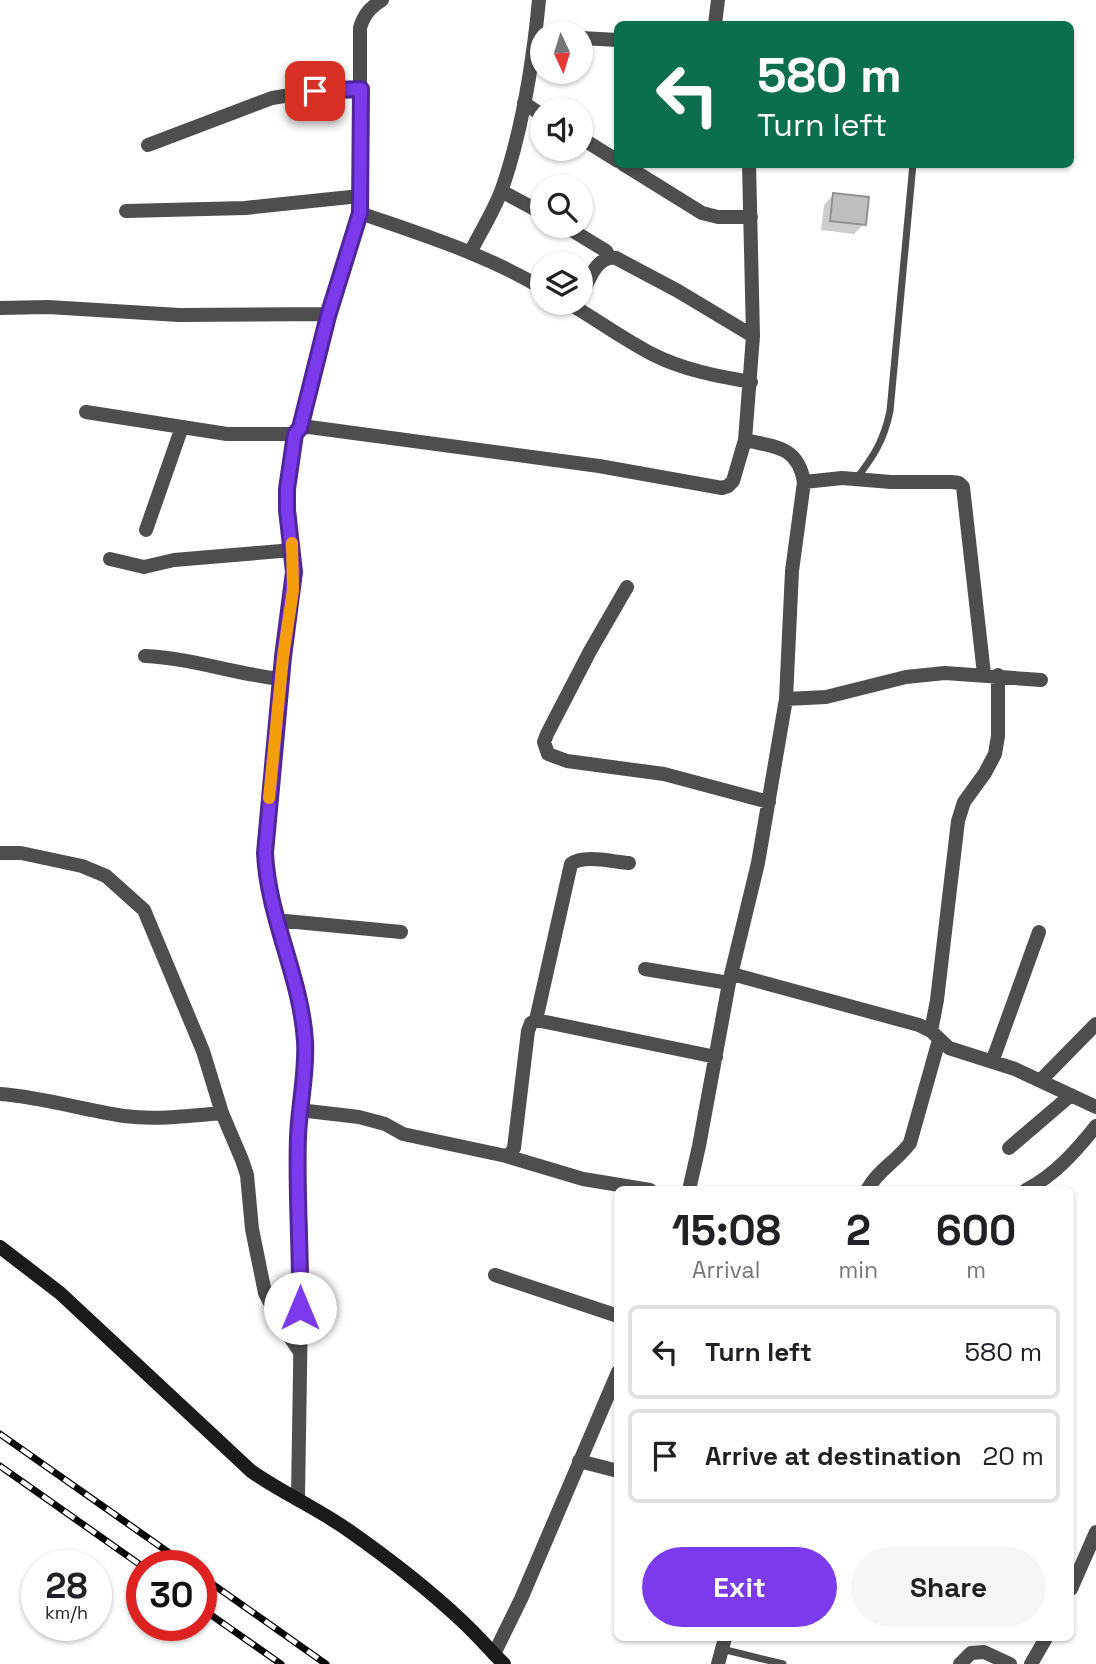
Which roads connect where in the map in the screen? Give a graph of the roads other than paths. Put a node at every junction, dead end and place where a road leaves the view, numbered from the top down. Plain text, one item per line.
1 (382, 0) edge
2 (539, 0) edge
3 (718, 0) edge
4 (539, 21) edge
5 (715, 21) edge
6 (593, 39) edge
7 (614, 40) edge
8 (530, 76) edge
9 (361, 89) junction
10 (524, 103) junction
11 (530, 107) edge
12 (148, 145) dead end
13 (593, 145) edge
14 (614, 159) edge
15 (630, 168) edge
16 (749, 168) edge
17 (913, 168) edge
18 (501, 191) junction
19 (360, 196) junction
20 (530, 207) edge
21 (126, 211) dead end
22 (360, 213) junction
23 (751, 217) junction
24 (585, 238) edge
25 (471, 251) junction
26 (608, 257) junction
27 (593, 272) edge
28 (530, 281) edge
29 (0, 309) edge
30 (329, 314) junction
31 (593, 314) edge
32 (753, 336) junction
33 (751, 382) junction
34 (86, 411) dead end
35 (182, 427) junction
36 (298, 431) junction
37 (745, 440) junction
38 (855, 480) junction
39 (804, 482) junction
40 (146, 530) dead end
41 (293, 550) junction
42 (110, 559) dead end
43 (627, 587) dead end
44 (145, 656) dead end
45 (991, 675) junction
46 (281, 679) junction
47 (1041, 680) dead end
48 (786, 699) junction
49 (769, 802) junction
50 (0, 853) edge
51 (629, 863) dead end
52 (275, 920) junction
53 (401, 932) dead end
54 (1039, 932) dead end
55 (645, 969) dead end
56 (731, 979) junction
57 (536, 1020) junction
58 (1096, 1024) edge
59 (935, 1036) junction
60 (716, 1057) junction
61 (992, 1062) junction
62 (1041, 1080) junction
63 (0, 1094) edge
64 (1071, 1095) junction
65 (1096, 1107) edge
66 (299, 1110) junction
67 (222, 1113) junction
68 (1096, 1126) edge
69 (1009, 1148) dead end
70 (506, 1156) junction
71 (626, 1186) edge
72 (690, 1186) edge
73 (869, 1186) edge
74 (1034, 1186) edge
75 (0, 1247) edge
76 (495, 1275) dead end
77 (614, 1315) edge
78 (300, 1352) junction
79 (613, 1396) edge
80 (579, 1461) junction
81 (614, 1470) edge
82 (298, 1499) junction
83 (1096, 1532) edge
84 (1074, 1582) edge
85 (1044, 1641) edge
86 (724, 1644) edge
87 (499, 1659) edge
88 (718, 1664) edge
89 (783, 1664) edge
90 (960, 1664) edge
91 (1010, 1664) edge
92 (1031, 1664) edge

1 - 9 street
2 - 4 street
3 - 5 street
6 - 7 street
8 - 10 street
9 - 12 street
9 - 19 street
10 - 11 street
10 - 18 street
13 - 14 street
15 - 23 street
16 - 23 street
17 - 38 lane
18 - 20 street
18 - 25 street
19 - 21 street
19 - 22 street
22 - 25 street
22 - 30 street
23 - 32 street
24 - 26 street
25 - 28 street
26 - 27 street
26 - 32 street
29 - 30 street
30 - 36 street
31 - 33 street
32 - 33 street
33 - 37 street
34 - 35 street
35 - 36 street
35 - 40 street
36 - 37 street
36 - 41 street
37 - 39 street
38 - 39 street
38 - 45 street
39 - 48 street
41 - 42 street
41 - 46 street
43 - 49 street
44 - 46 street
45 - 47 street
45 - 48 street
45 - 59 street
46 - 52 street
48 - 49 street
49 - 56 street
50 - 67 street
51 - 57 street
52 - 53 street
52 - 66 street
54 - 61 street
55 - 56 street
56 - 59 street
56 - 60 street
57 - 60 street
57 - 70 street
58 - 62 street
59 - 61 street
59 - 73 street
60 - 72 street
61 - 62 street
62 - 64 street
63 - 67 street
64 - 65 street
64 - 69 street
66 - 70 street
66 - 78 street
67 - 78 street
68 - 74 street
70 - 71 street
75 - 82 main road
76 - 77 street
78 - 82 street
79 - 80 street
80 - 81 street
80 - 87 street
82 - 87 main road
83 - 84 street
85 - 92 street
86 - 88 street
86 - 89 lane
90 - 91 street

